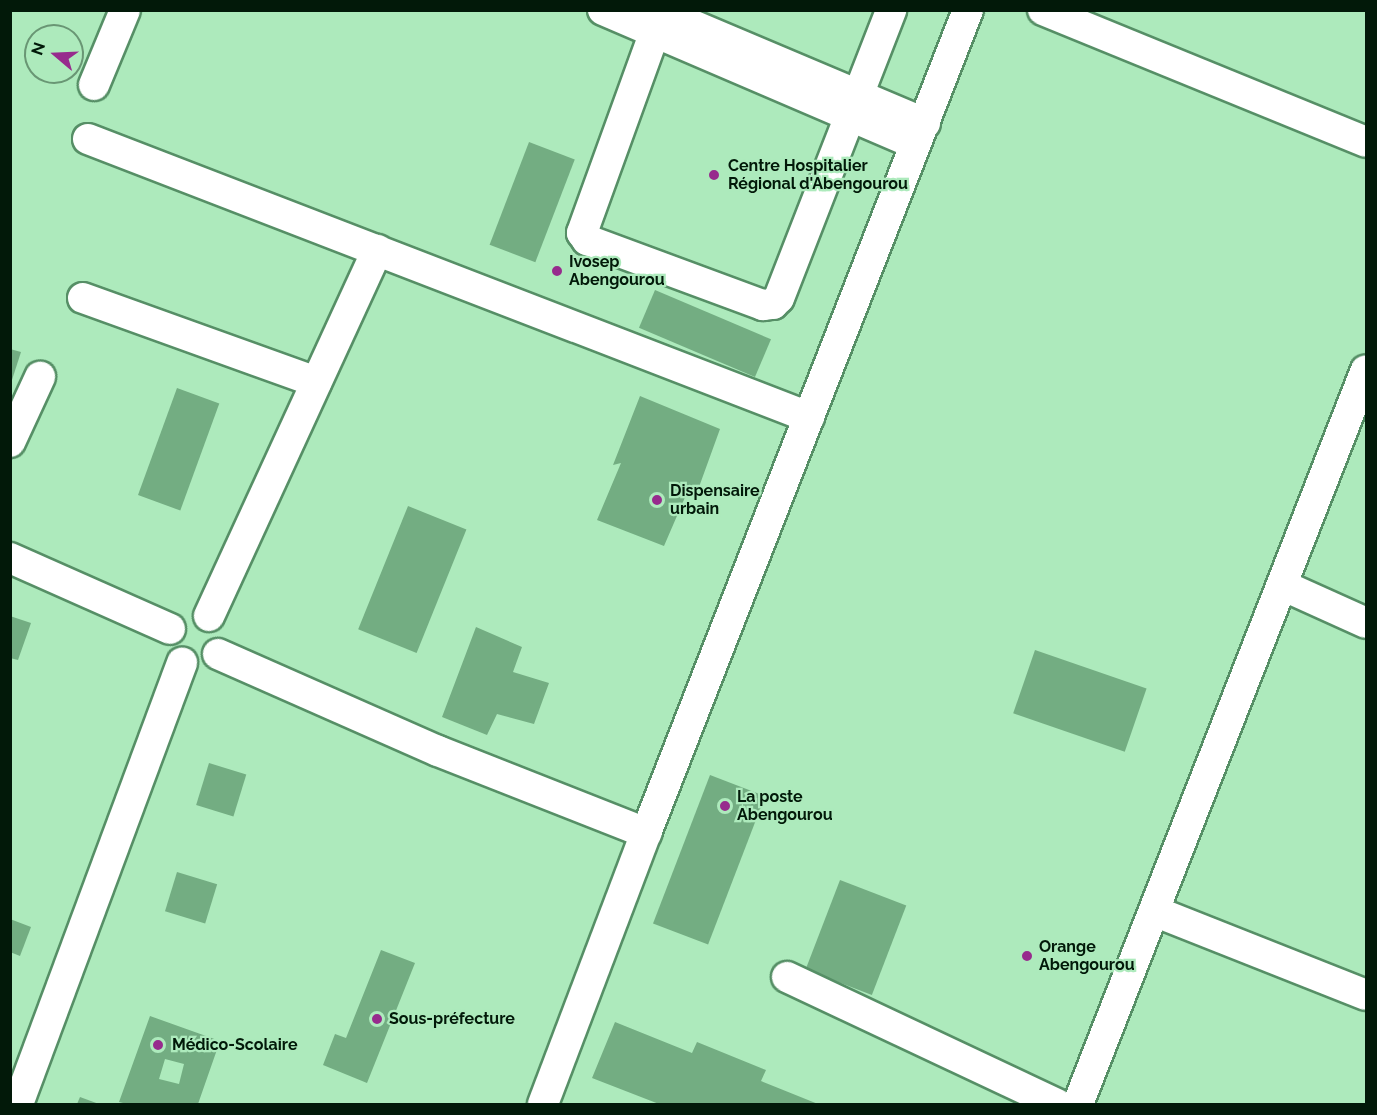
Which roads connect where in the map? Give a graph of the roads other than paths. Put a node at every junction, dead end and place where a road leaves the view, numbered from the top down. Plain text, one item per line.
1 (125, 10) edge
2 (603, 10) edge
3 (891, 10) edge
4 (968, 10) edge
5 (1043, 10) edge
6 (658, 18) edge
7 (94, 86) dead end
8 (854, 105) junction
9 (920, 133) junction
10 (88, 139) dead end
11 (1366, 142) edge
12 (377, 250) junction
13 (83, 298) dead end
14 (1366, 370) edge
15 (40, 377) dead end
16 (316, 382) junction
17 (809, 417) junction
18 (10, 442) edge
19 (10, 558) edge
20 (1282, 585) junction
21 (209, 616) junction
22 (1366, 622) edge
23 (170, 628) junction
24 (218, 654) junction
25 (182, 663) junction
26 (646, 833) junction
27 (1154, 911) junction
28 (787, 977) dead end
29 (1366, 995) edge
30 (18, 1104) edge
31 (543, 1104) edge
32 (1057, 1104) edge
33 (1078, 1104) edge

1 - 7 street
2 - 6 street
3 - 8 street
4 - 9 street
5 - 11 street
6 - 8 street
6 - 8 street
8 - 9 street
9 - 17 street
10 - 12 street
12 - 16 street
12 - 17 street
13 - 16 street
14 - 20 street
15 - 18 street
16 - 21 street
17 - 26 street
19 - 23 street
20 - 22 street
20 - 27 street
21 - 23 street
21 - 24 street
23 - 25 street
24 - 25 street
24 - 26 street
25 - 30 street
26 - 31 street
27 - 29 street
27 - 33 street
28 - 32 street

